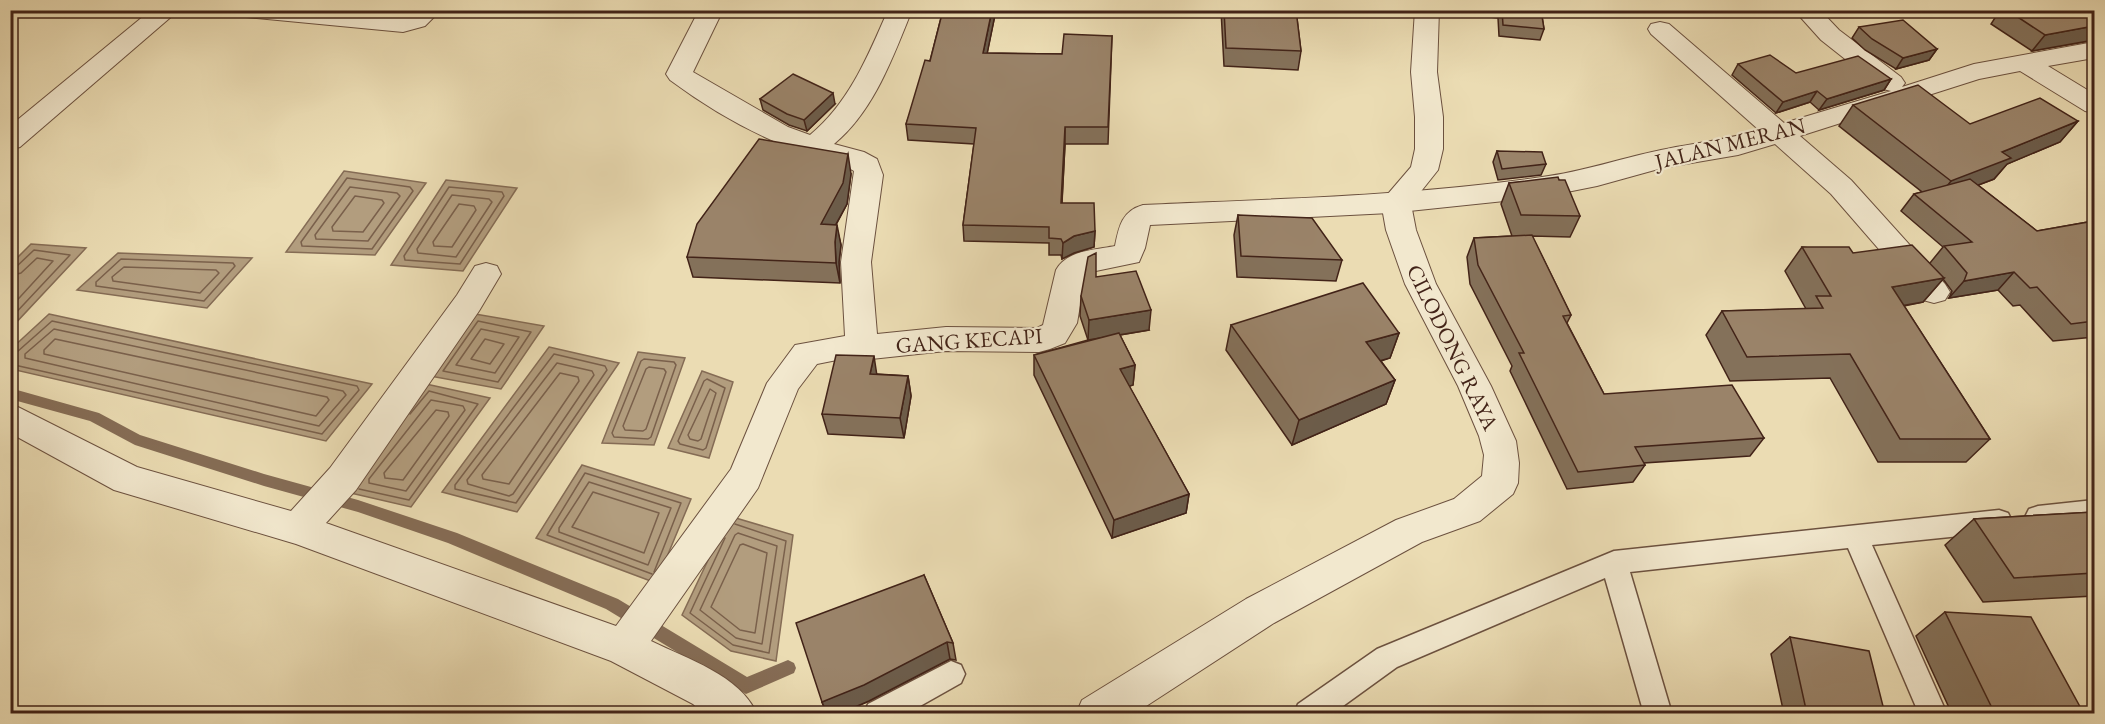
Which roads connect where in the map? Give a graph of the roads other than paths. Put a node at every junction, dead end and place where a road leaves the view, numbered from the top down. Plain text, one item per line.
1 (167, 10) edge
2 (246, 10) edge
3 (429, 10) edge
4 (711, 10) edge
5 (900, 10) edge
6 (1427, 10) edge
7 (1806, 10) edge
8 (278, 12) edge
9 (1660, 29) dead end
10 (2094, 50) edge
11 (2023, 62) junction
12 (1912, 93) junction
13 (2094, 105) edge
14 (1779, 134) junction
15 (10, 141) edge
16 (813, 147) junction
17 (1396, 202) junction
18 (486, 274) dead end
19 (1934, 292) edge
20 (862, 348) junction
21 (10, 417) edge
22 (315, 511) junction
23 (2094, 511) edge
24 (1855, 535) junction
25 (1614, 562) junction
26 (628, 641) junction
27 (951, 674) dead end
28 (735, 714) edge
29 (878, 714) edge
30 (1097, 714) edge
31 (1308, 714) edge
32 (1658, 714) edge
33 (1933, 714) edge

1 - 15 street
2 - 8 street
3 - 8 street
4 - 16 street
5 - 16 street
6 - 17 street
7 - 12 street
9 - 14 street
10 - 11 street, JALAN MERAN
11 - 12 street, JALAN MERAN
11 - 13 street
12 - 14 street, JALAN MERAN
14 - 17 street, JALAN MERAN
14 - 19 street
16 - 20 street
17 - 20 street, GANG KECAPI
17 - 30 street, CILODONG RAYA
18 - 22 street
20 - 26 street, GANG KECAPI
21 - 22 street
22 - 26 street
23 - 24 lane
24 - 25 lane
24 - 33 lane
25 - 31 lane
25 - 32 lane
26 - 28 street
27 - 29 lane

